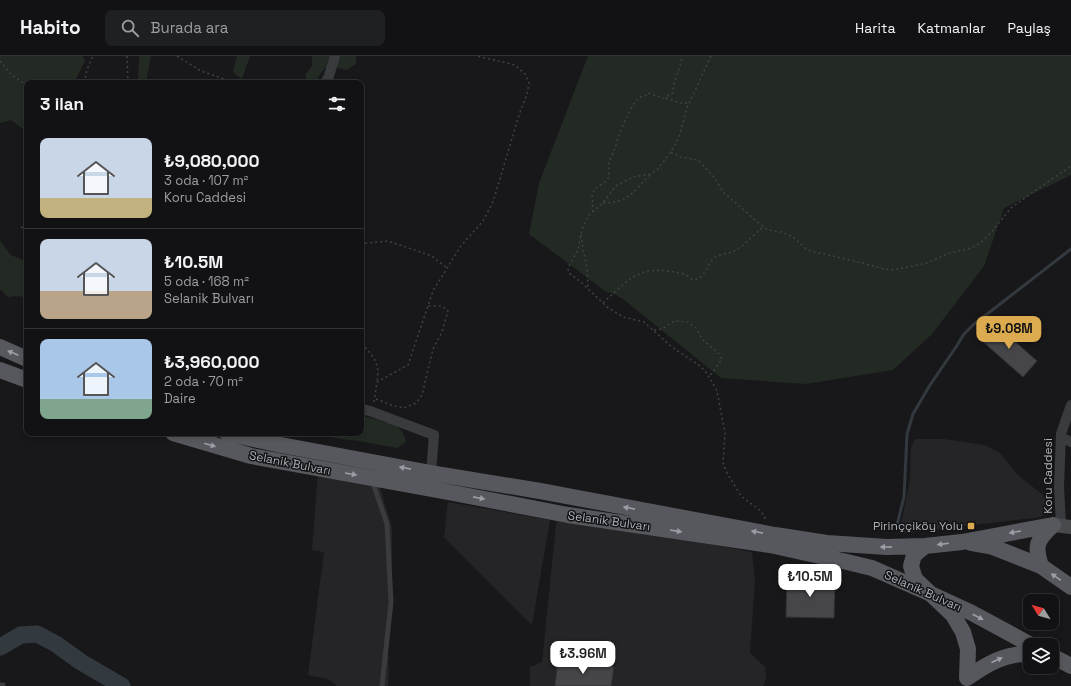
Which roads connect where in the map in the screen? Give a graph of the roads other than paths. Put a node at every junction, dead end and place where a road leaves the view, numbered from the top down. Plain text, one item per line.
1 (335, 56) edge
2 (327, 80) edge
3 (0, 347) edge
4 (24, 358) edge
5 (0, 370) edge
6 (24, 379) edge
7 (1071, 405) edge
8 (365, 410) edge
9 (183, 436) edge
10 (240, 436) edge
11 (1061, 437) junction
12 (1071, 442) edge
13 (431, 473) junction
14 (375, 478) junction
15 (1062, 526) edge
16 (962, 542) junction
17 (925, 546) junction
18 (1041, 566) junction
19 (1071, 587) edge
20 (931, 594) junction
21 (1023, 640) edge
22 (1023, 654) edge
23 (1059, 660) edge
24 (1071, 666) edge
25 (965, 682) edge
26 (382, 686) edge

1 - 2 street
4 -> 3 main road
5 - 6 main road
7 - 11 street, Koru Caddesi
8 - 13 street
9 -> 14 main road, Selanik Bulvarı
13 -> 10 main road, Selanik Bulvarı
11 - 12 street
11 - 15 street, Koru Caddesi
17 -> 13 main road, Selanik Bulvarı
14 -> 20 main road, Selanik Bulvarı
14 - 26 lane
15 -> 16 main road
15 - 18 main road
16 -> 17 main road, Selanik Bulvarı
16 - 18 main road
17 - 20 main road
19 -> 18 main road
20 -> 21 main road, Selanik Bulvarı
20 - 25 main road
25 -> 22 main road
23 - 24 main road

